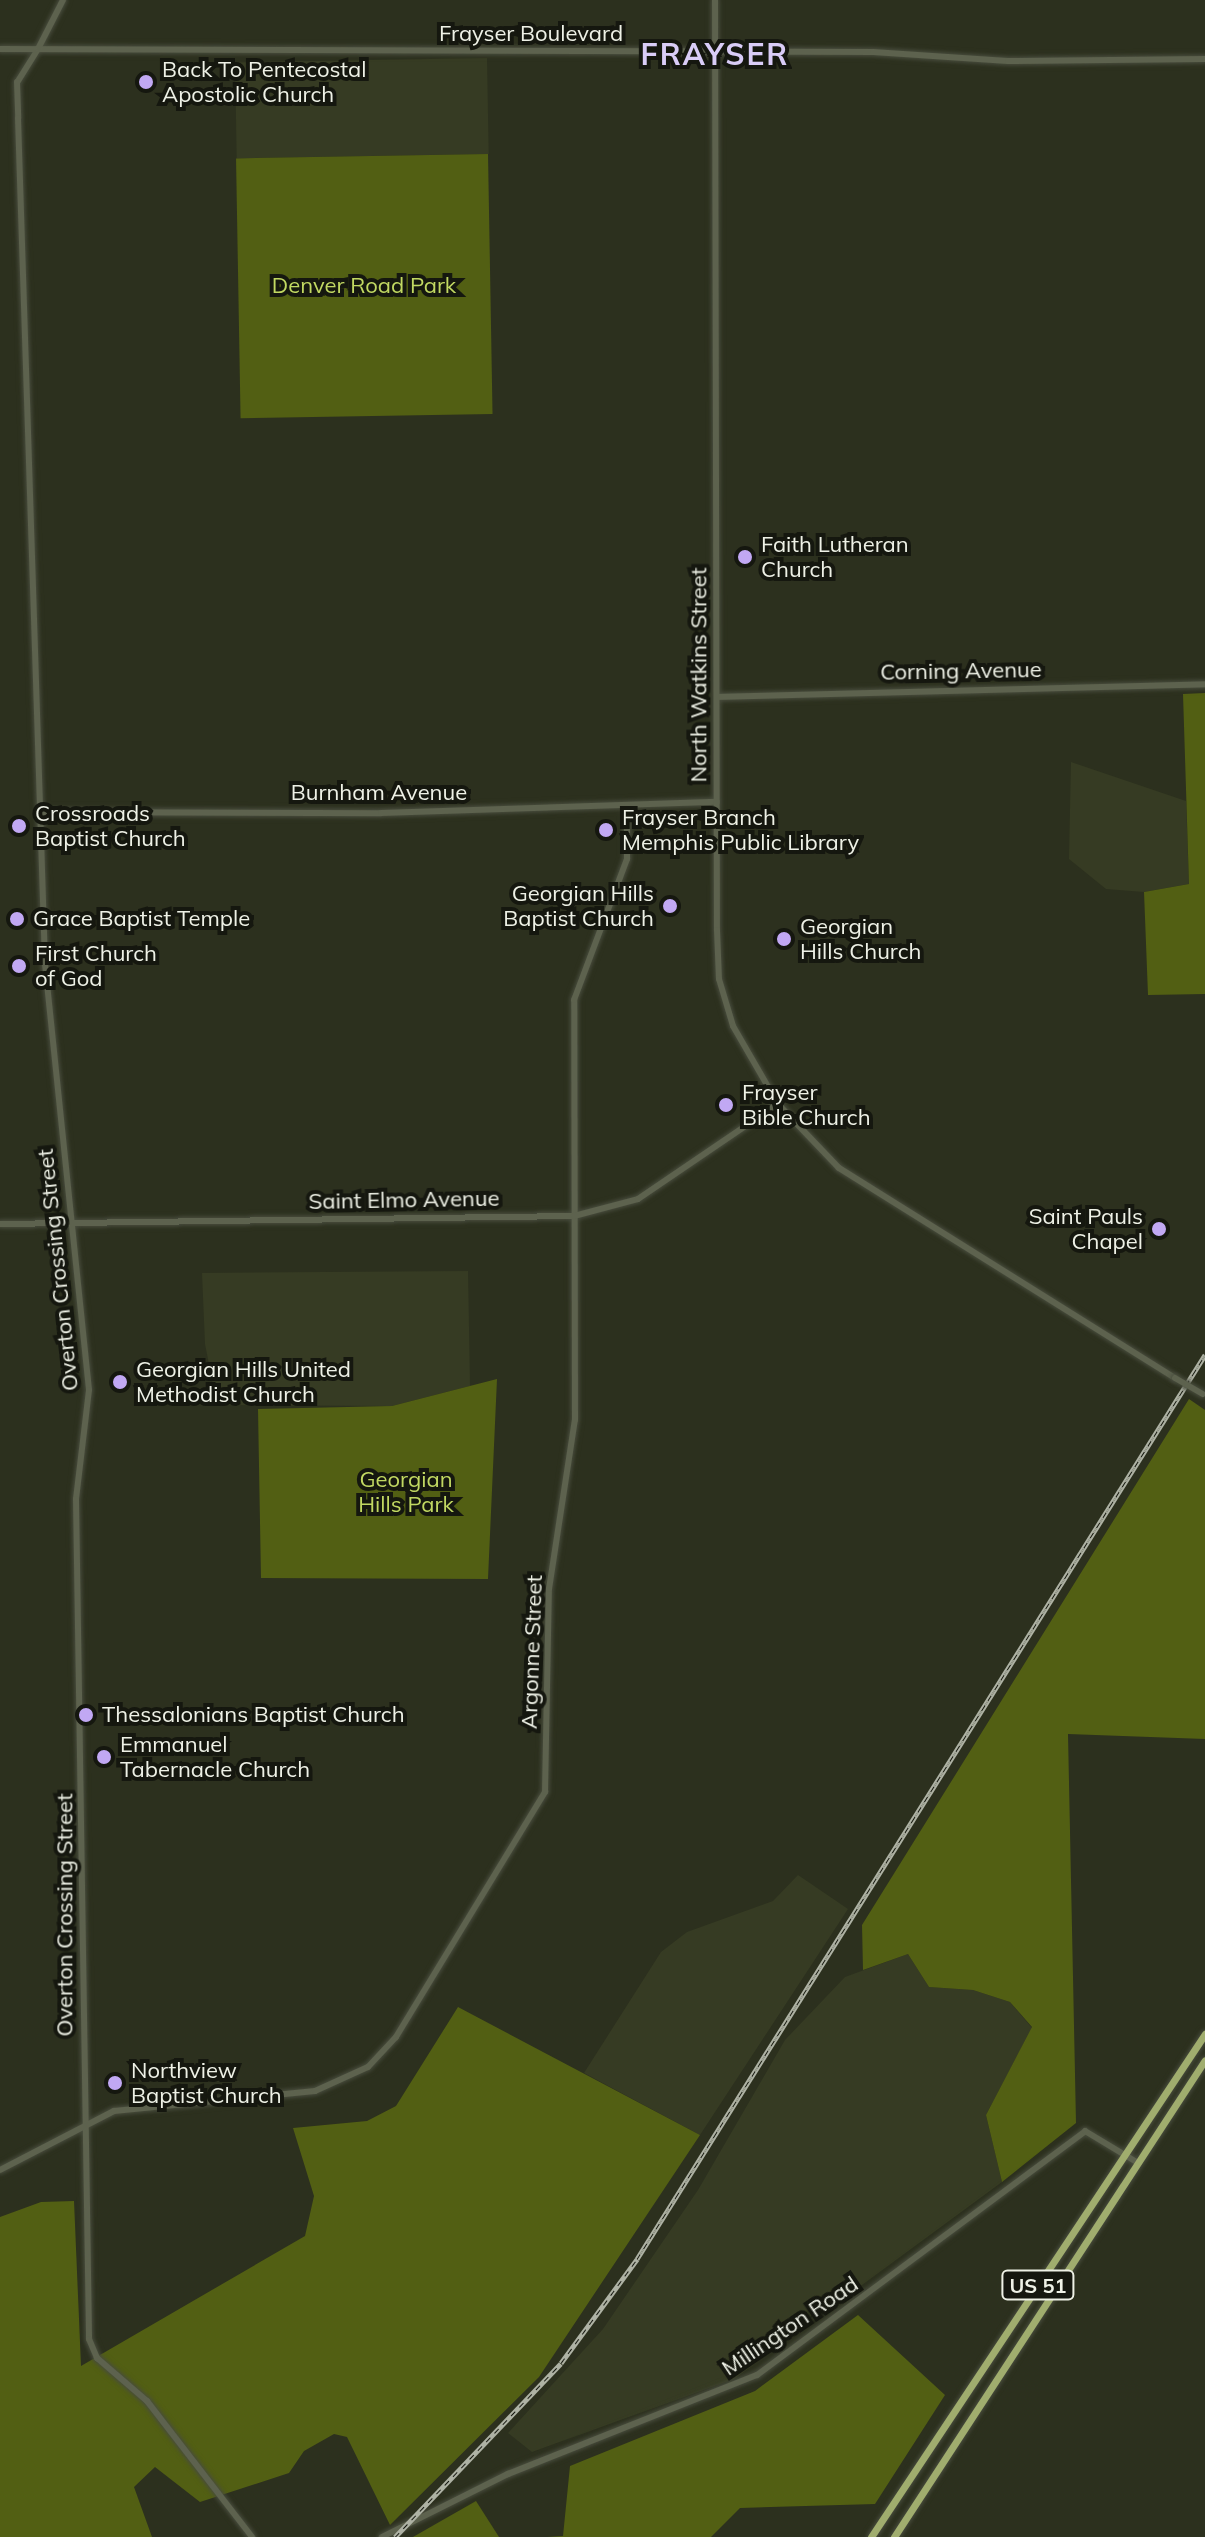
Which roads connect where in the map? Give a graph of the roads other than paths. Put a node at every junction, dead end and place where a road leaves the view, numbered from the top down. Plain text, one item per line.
1 (63, 0) edge
2 (715, 0) edge
3 (0, 49) edge
4 (38, 49) junction
5 (717, 52) junction
6 (1205, 59) edge
7 (1205, 684) edge
8 (718, 697) junction
9 (717, 802) junction
10 (627, 805) junction
11 (41, 812) junction
12 (778, 1104) junction
13 (574, 1216) junction
14 (72, 1223) junction
15 (0, 1224) edge
16 (1204, 1395) edge
17 (1205, 2034) edge
18 (1205, 2060) edge
19 (85, 2128) junction
20 (1124, 2155) junction
21 (1138, 2163) junction
22 (0, 2170) edge
23 (252, 2537) edge
24 (382, 2537) edge
25 (871, 2537) edge
26 (894, 2537) edge

1 - 4 street, Overton Crossing Street
2 - 5 street, North Watkins Street
3 - 4 street, Frayser Boulevard
4 - 5 street, Frayser Boulevard
4 - 11 street, Overton Crossing Street
5 - 6 street, Frayser Boulevard
5 - 8 street, North Watkins Street
7 - 8 street, Corning Avenue
8 - 9 street, North Watkins Street
9 - 10 street, Burnham Avenue
9 - 12 street, North Watkins Street
10 - 11 street, Burnham Avenue
10 - 13 street, Argonne Street
11 - 14 street, Overton Crossing Street
12 - 13 street, Saint Elmo Avenue
12 - 16 street, North Watkins Street, bridge
13 - 14 street, Saint Elmo Avenue
13 - 19 street, Argonne Street
14 - 15 street, Saint Elmo Avenue
14 - 19 street, Overton Crossing Street
17 - 20 highway, US 51
18 - 21 highway, US 51
19 - 22 street, Argonne Street
19 - 23 street, Overton Crossing Street
20 - 21 street, Millington Road
20 - 24 street, Millington Road
20 - 25 highway, US 51
21 - 26 highway, US 51

